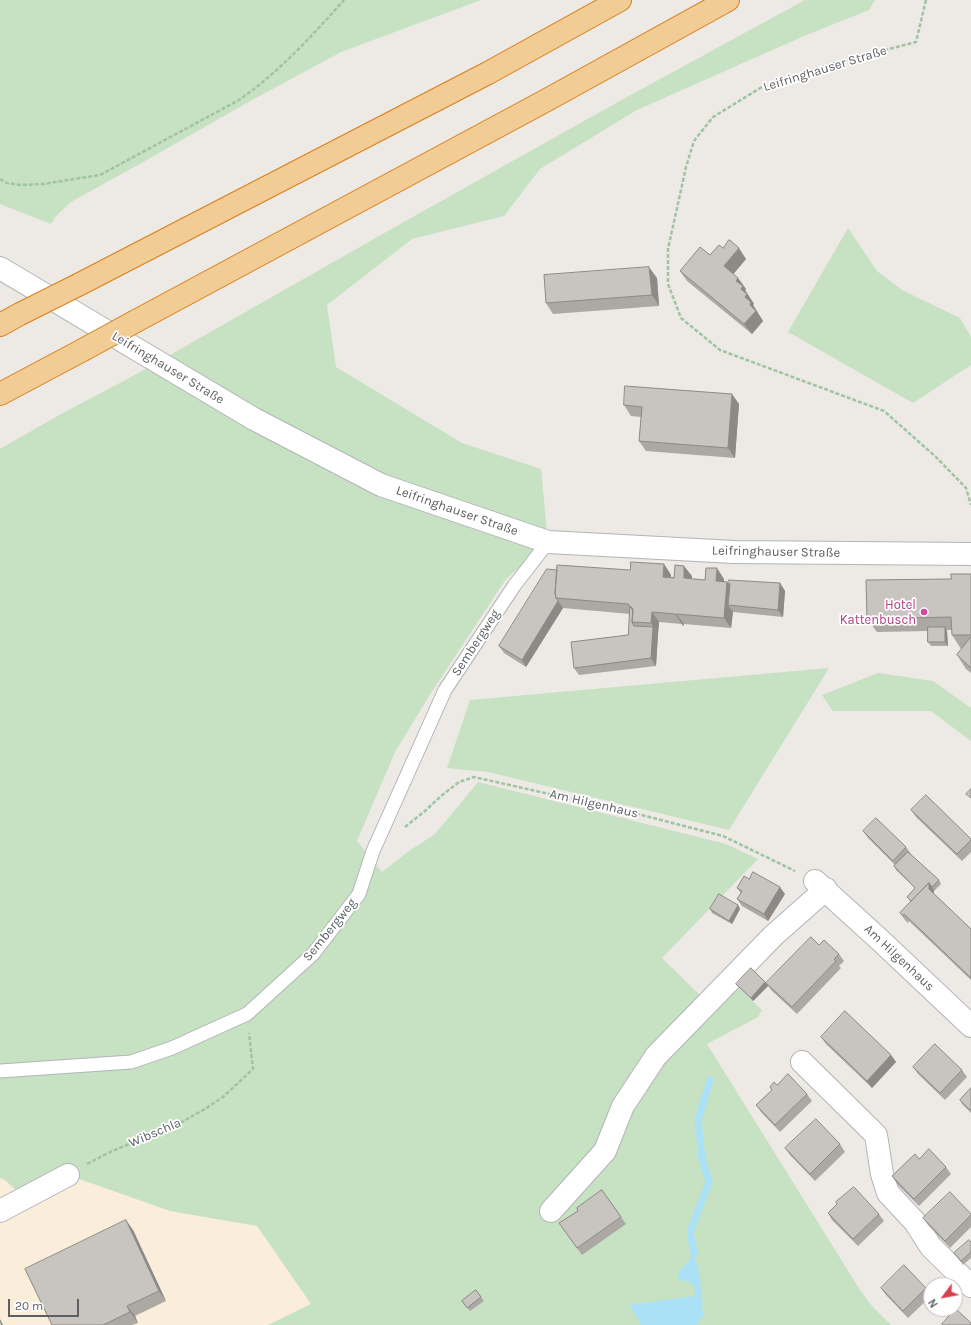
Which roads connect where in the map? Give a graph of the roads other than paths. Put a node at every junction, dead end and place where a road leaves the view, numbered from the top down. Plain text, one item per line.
1 (620, 0) edge
2 (728, 0) edge
3 (0, 268) edge
4 (0, 325) edge
5 (0, 394) edge
6 (548, 542) junction
7 (971, 554) edge
8 (971, 1026) edge
9 (802, 1062) dead end
10 (0, 1071) edge
11 (68, 1175) road end
12 (0, 1211) edge
13 (551, 1211) dead end
14 (971, 1286) edge

1 - 4 highway, bridge
2 - 5 highway, bridge
3 - 6 street, Leifringhauser Straße
6 - 7 street, Leifringhauser Straße
6 - 10 lane, Sembergweg
8 - 13 street, Am Hilgenhaus
9 - 14 street
11 - 12 street

